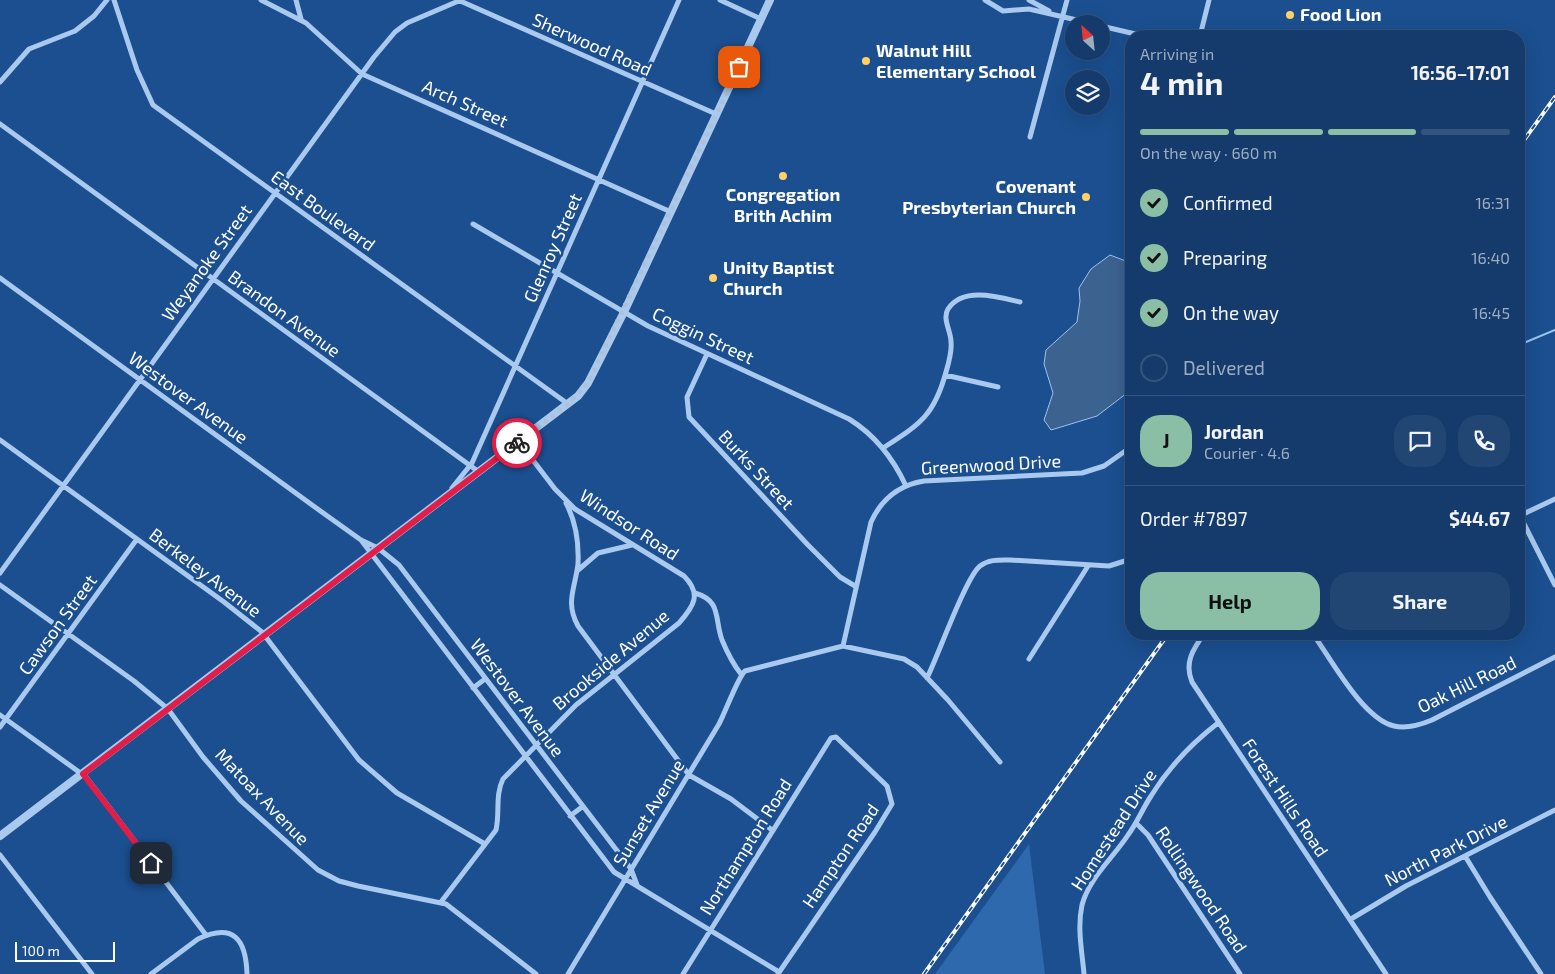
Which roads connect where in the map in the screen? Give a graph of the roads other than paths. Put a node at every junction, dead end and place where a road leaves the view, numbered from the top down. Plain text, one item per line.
1 (108, 0) edge
2 (114, 0) edge
3 (261, 0) edge
4 (296, 0) edge
5 (459, 0) edge
6 (679, 0) edge
7 (720, 0) edge
8 (770, 0) edge
9 (985, 0) edge
10 (1029, 0) edge
11 (1067, 0) edge
12 (1209, 0) edge
13 (1051, 13) junction
14 (1063, 16) junction
15 (301, 19) junction
16 (761, 19) junction
17 (1110, 28) edge
18 (1202, 30) edge
19 (1125, 32) edge
20 (362, 74) junction
21 (0, 82) edge
22 (642, 83) junction
23 (716, 114) junction
24 (0, 124) edge
25 (1030, 137) dead end
26 (599, 180) junction
27 (275, 193) junction
28 (671, 212) junction
29 (473, 224) dead end
30 (557, 274) junction
31 (0, 278) edge
32 (212, 279) junction
33 (1020, 302) dead end
34 (624, 312) junction
35 (707, 354) junction
36 (515, 367) junction
37 (945, 375) junction
38 (139, 380) junction
39 (998, 386) dead end
40 (568, 404) junction
41 (0, 440) edge
42 (519, 442) junction
43 (883, 448) junction
44 (1125, 451) edge
45 (471, 466) junction
46 (479, 472) junction
47 (63, 486) junction
48 (906, 486) junction
49 (563, 498) junction
50 (1555, 499) edge
51 (442, 500) junction
52 (1525, 513) edge
53 (1525, 528) edge
54 (137, 539) junction
55 (361, 540) junction
56 (633, 544) junction
57 (378, 548) junction
58 (371, 554) junction
59 (1125, 561) edge
60 (1088, 566) junction
61 (577, 572) junction
62 (0, 573) edge
63 (0, 585) edge
64 (1555, 585) edge
65 (855, 586) junction
66 (695, 592) junction
67 (68, 634) junction
68 (265, 635) junction
69 (1200, 640) edge
70 (1317, 640) edge
71 (843, 646) junction
72 (1555, 657) edge
73 (1029, 659) dead end
74 (741, 674) junction
75 (614, 675) junction
76 (927, 678) junction
77 (485, 679) junction
78 (473, 688) junction
79 (168, 709) junction
80 (0, 715) edge
81 (6, 719) junction
82 (1218, 723) junction
83 (0, 727) edge
84 (834, 736) joint
85 (535, 745) junction
86 (524, 756) junction
87 (1000, 762) dead end
88 (83, 774) junction
89 (689, 775) junction
90 (582, 807) junction
91 (1555, 810) edge
92 (570, 816) junction
93 (1136, 823) junction
94 (772, 830) junction
95 (0, 836) edge
96 (485, 844) junction
97 (0, 855) edge
98 (1465, 856) junction
99 (631, 869) junction
100 (624, 880) junction
101 (637, 885) junction
102 (441, 902) junction
103 (1351, 920) junction
104 (710, 930) junction
105 (206, 935) junction
106 (778, 973) edge
107 (92, 974) edge
108 (151, 974) edge
109 (247, 974) edge
110 (536, 974) edge
111 (568, 974) edge
112 (683, 974) edge
113 (1084, 974) edge
114 (1240, 974) edge
115 (1386, 974) edge
116 (1541, 974) edge

1 - 21 street
2 - 27 street, East Boulevard
3 - 15 street, Arch Street
4 - 15 street
5 - 20 street, Weyanoke Street
5 - 22 street, Sherwood Road
6 - 22 street, Glenroy Street
7 - 16 street
8 - 16 street
9 - 13 street
10 - 13 street
11 - 14 street
12 - 18 street
13 - 14 street
14 - 25 street
15 - 20 street, Arch Street
16 - 23 street
17 - 19 street
20 - 26 street, Arch Street
20 - 27 street, Weyanoke Street
22 - 23 street, Sherwood Road
22 - 26 street, Glenroy Street
23 - 28 street
24 - 32 street, Brandon Avenue
26 - 28 street, Arch Street
26 - 30 street, Glenroy Street
27 - 32 street, Weyanoke Street
27 - 36 street, East Boulevard
28 - 34 street
29 - 30 street, Coggin Street
30 - 34 street, Coggin Street
30 - 36 street, Glenroy Street
31 - 38 street, Westover Avenue
32 - 38 street, Weyanoke Street
32 - 45 street, Brandon Avenue
33 - 37 street
34 - 35 street, Coggin Street
34 - 40 street
35 - 43 street, Coggin Street
35 - 65 street, Burks Street
36 - 40 street, East Boulevard
36 - 45 street, Glenroy Street
37 - 39 street
37 - 43 street
38 - 47 street, Weyanoke Street
38 - 55 street, Westover Avenue
40 - 42 street
41 - 47 street, Berkeley Avenue
42 - 46 street
42 - 49 street, Windsor Road
43 - 48 street, Coggin Street
44 - 48 street, Greenwood Drive
45 - 46 street, Brandon Avenue
45 - 51 street, Glenroy Street
46 - 51 street
47 - 54 street, Berkeley Avenue
47 - 62 street, Weyanoke Street
48 - 65 street, Greenwood Drive
49 - 56 street, Windsor Road
49 - 61 street
50 - 52 street
51 - 57 street
53 - 64 street
54 - 67 street, Cawson Street
54 - 68 street, Berkeley Avenue
55 - 57 street, Westover Avenue
55 - 58 street, Westover Avenue
56 - 61 street
56 - 66 street, Windsor Road
57 - 58 street
57 - 77 street, Westover Avenue
58 - 68 street
58 - 78 street, Westover Avenue
59 - 60 street
60 - 73 street
60 - 76 street
61 - 75 street
63 - 67 street, Matoax Avenue
65 - 71 street, Greenwood Drive
66 - 74 street
66 - 75 street, Brookside Avenue
67 - 79 street, Matoax Avenue
67 - 81 street, Cawson Street
68 - 79 street
68 - 96 street, Berkeley Avenue
69 - 82 street, Forest Hills Road
70 - 72 street, Oak Hill Road
71 - 74 street
71 - 76 street
74 - 89 street, Sunset Avenue
75 - 85 street, Brookside Avenue
75 - 89 street
76 - 87 street
77 - 78 street
77 - 85 street, Westover Avenue
78 - 86 street, Westover Avenue
79 - 88 street
79 - 102 street, Matoax Avenue
80 - 81 street
81 - 83 street, Cawson Street
81 - 88 street
82 - 93 street, Homestead Drive
82 - 103 street, Forest Hills Road
84 - 94 street, Northampton Road
84 - 106 street, Hampton Road
85 - 86 street, Brookside Avenue
85 - 90 street, Westover Avenue
86 - 92 street, Westover Avenue
86 - 96 street, Brookside Avenue
88 - 95 street
88 - 105 street
89 - 94 street
89 - 99 street, Sunset Avenue
90 - 92 street
90 - 99 street, Westover Avenue
91 - 98 street, North Park Drive
92 - 100 street, Westover Avenue
93 - 113 street, Homestead Drive
93 - 114 street, Rollingwood Road
94 - 104 street, Northampton Road
96 - 102 street, Brookside Avenue
97 - 107 street
98 - 103 street, North Park Drive
98 - 116 street
99 - 100 street, Sunset Avenue
99 - 101 street, Westover Avenue
100 - 101 street, Westover Avenue
100 - 111 street, Sunset Avenue
101 - 104 street, Westover Avenue
102 - 110 street, Matoax Avenue
103 - 115 street, Forest Hills Road
104 - 106 street, Westover Avenue
104 - 112 street, Northampton Road
105 - 108 street
105 - 109 street

